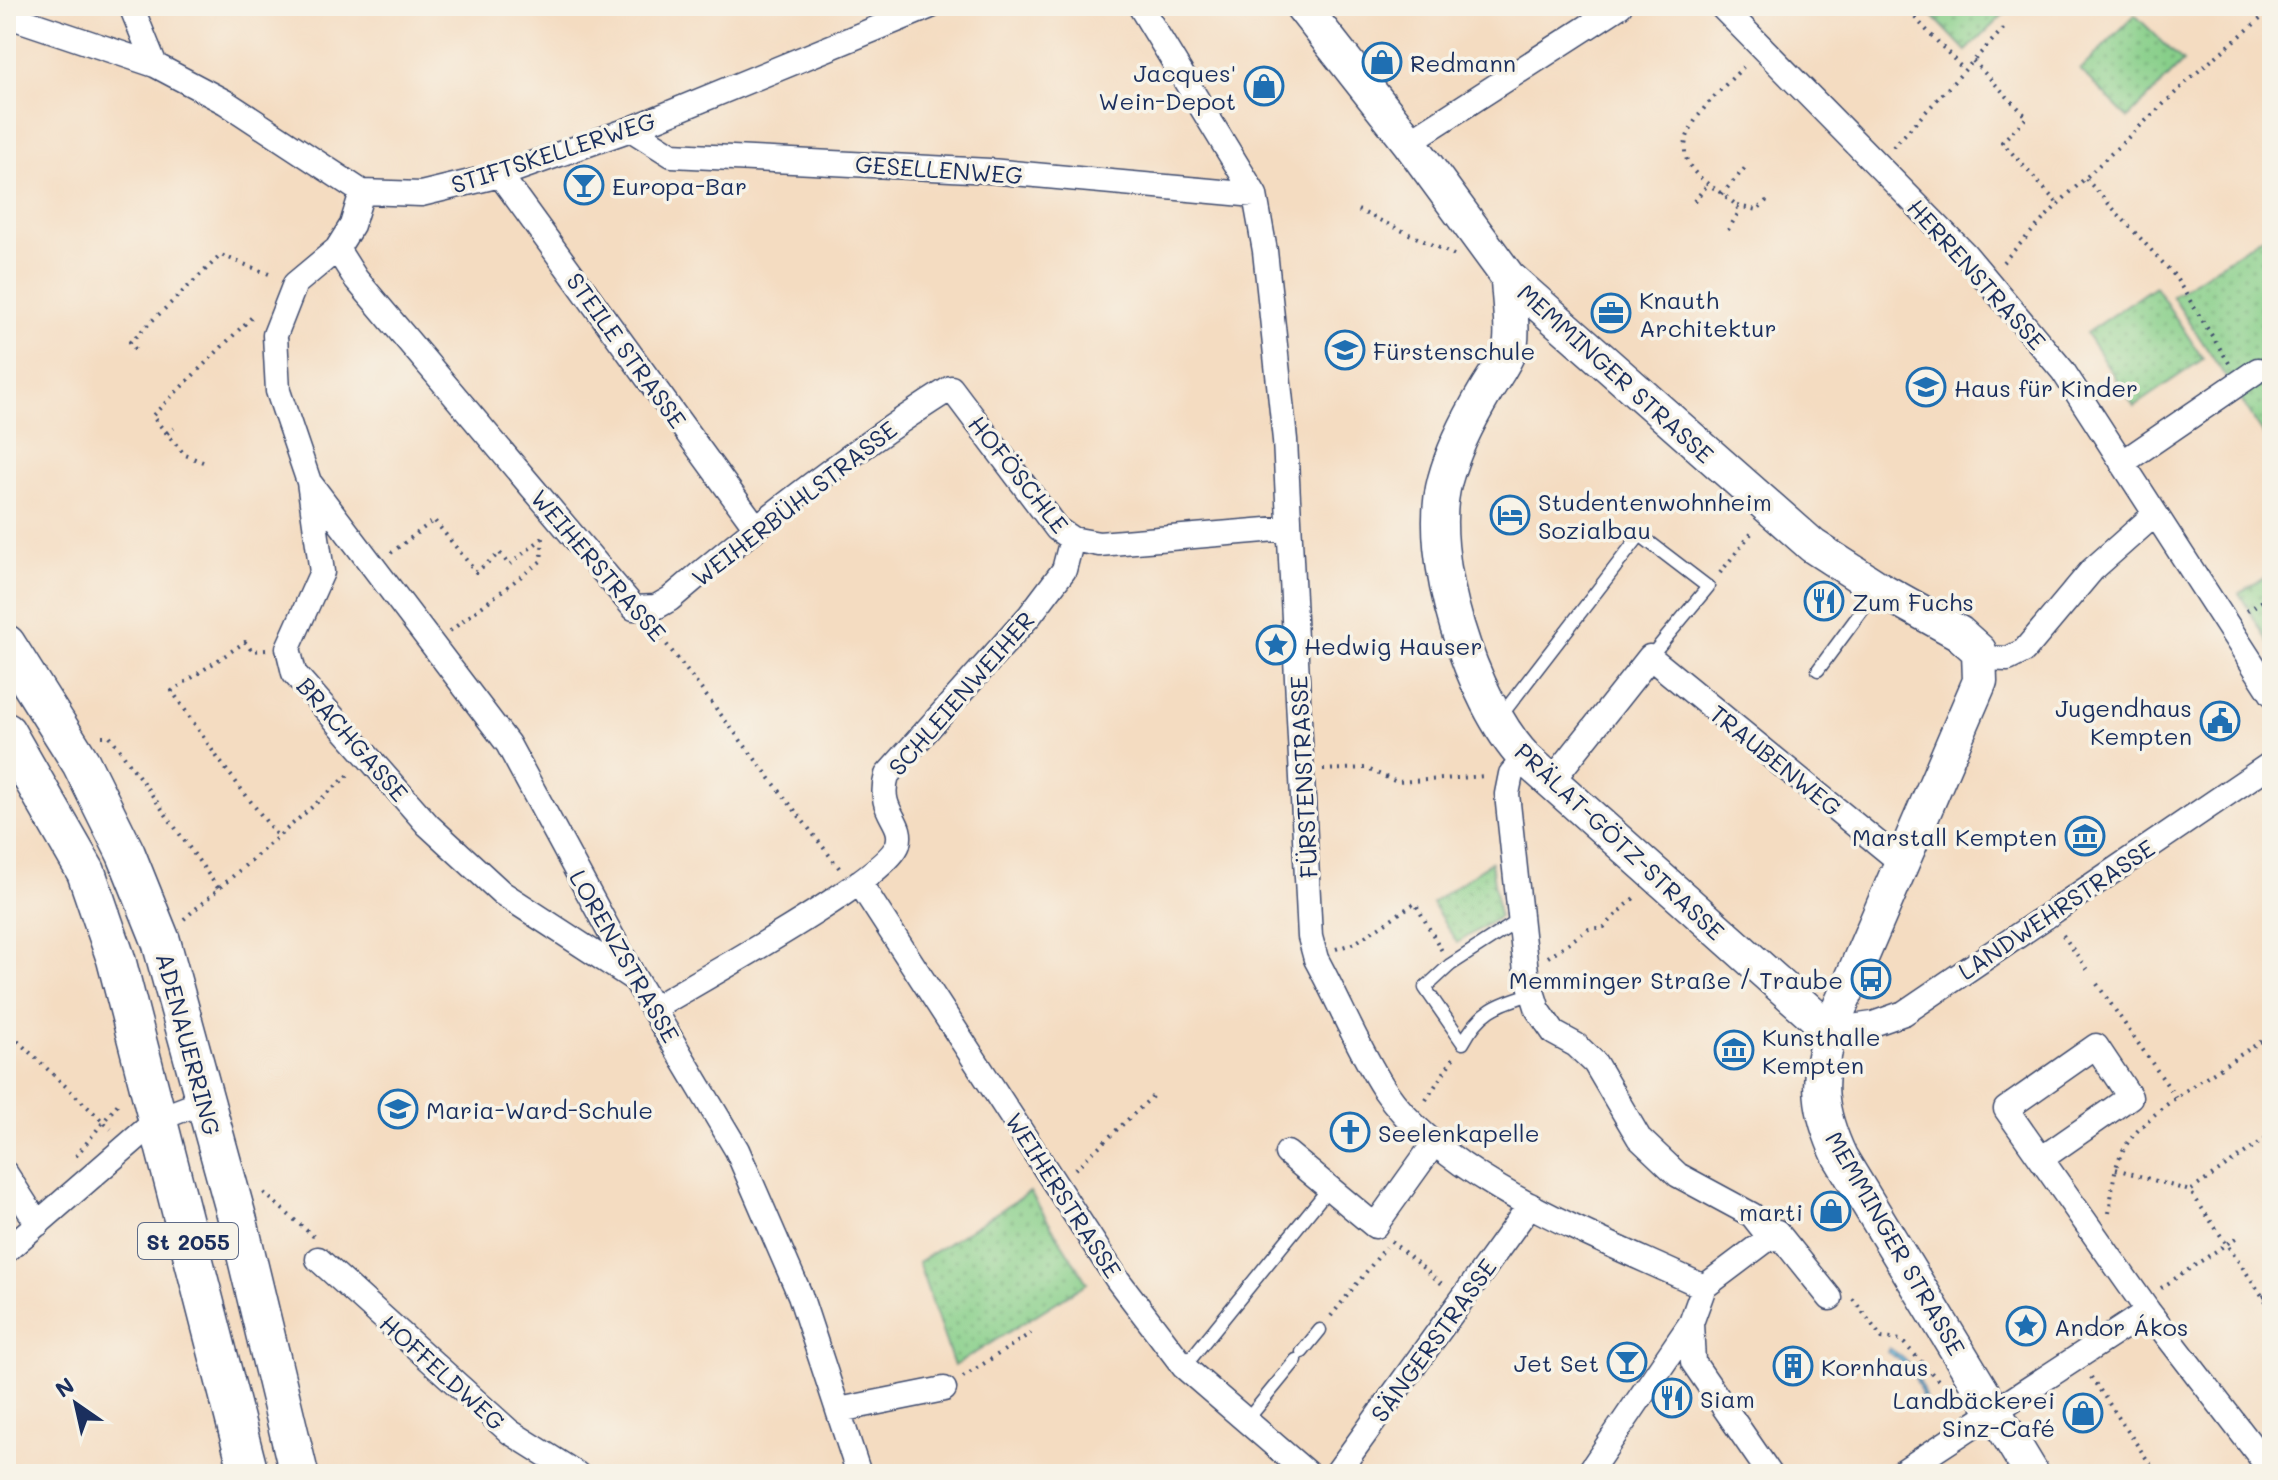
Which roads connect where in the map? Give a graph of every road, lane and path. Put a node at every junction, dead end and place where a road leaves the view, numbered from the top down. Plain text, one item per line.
1 (131, 6) edge
2 (931, 6) edge
3 (1140, 6) edge
4 (1302, 6) edge
5 (1620, 6) edge
6 (1721, 6) edge
7 (1904, 6) edge
8 (2270, 8) edge
9 (6, 15) edge
10 (2004, 28) dead end
11 (1761, 47) junction
12 (1973, 61) junction
13 (155, 65) junction
14 (1964, 70) junction
15 (631, 129) junction
16 (1409, 142) junction
17 (1875, 166) junction
18 (1745, 168) dead end
19 (500, 175) junction
20 (2086, 179) junction
21 (1709, 183) junction
22 (362, 192) junction
23 (1722, 194) junction
24 (1255, 195) junction
25 (1768, 199) dead end
26 (1694, 201) dead end
27 (2058, 204) junction
28 (1737, 206) junction
29 (1358, 210) dead end
30 (1728, 230) dead end
31 (337, 249) junction
32 (1460, 258) dead end
33 (1508, 277) junction
34 (1986, 280) junction
35 (292, 283) junction
36 (1577, 340) junction
37 (1511, 347) junction
38 (135, 349) dead end
39 (2249, 376) joint
40 (951, 388) joint
41 (174, 428) dead end
42 (167, 433) junction
43 (203, 462) dead end
44 (2122, 463) junction
45 (309, 482) junction
46 (1771, 509) junction
47 (2154, 515) junction
48 (562, 523) junction
49 (755, 526) junction
50 (1289, 528) junction
51 (543, 538) junction
52 (1072, 539) junction
53 (373, 567) junction
54 (1708, 587) junction
55 (1878, 588) junction
56 (634, 608) junction
57 (6, 644) edge
58 (433, 645) junction
59 (288, 648) junction
60 (1650, 657) junction
61 (1981, 658) junction
62 (1818, 670) dead end
63 (2272, 694) edge
64 (1497, 721) junction
65 (6, 732) edge
66 (110, 736) dead end
67 (369, 757) junction
68 (2272, 763) edge
69 (1518, 766) junction
70 (1341, 769) dead end
71 (1551, 782) junction
72 (278, 837) junction
73 (1902, 863) junction
74 (1654, 876) junction
75 (856, 884) junction
76 (218, 888) junction
77 (194, 909) dead end
78 (2048, 913) junction
79 (1521, 919) junction
80 (1316, 959) junction
81 (1450, 965) junction
82 (2088, 971) dead end
83 (635, 979) junction
84 (1528, 983) junction
85 (2097, 984) dead end
86 (654, 1008) junction
87 (6, 1030) edge
88 (1830, 1030) junction
89 (2272, 1034) edge
90 (1463, 1043) junction
91 (1155, 1094) dead end
92 (124, 1097) dead end
93 (2177, 1099) junction
94 (205, 1101) junction
95 (158, 1119) junction
96 (103, 1122) junction
97 (1411, 1122) junction
98 (2272, 1134) edge
99 (127, 1145) junction
100 (1433, 1145) junction
101 (1287, 1153) dead end
102 (74, 1158) dead end
103 (2041, 1159) junction
104 (2116, 1169) junction
105 (6, 1174) edge
106 (1058, 1184) junction
107 (1329, 1188) junction
108 (262, 1191) dead end
109 (2190, 1191) junction
110 (1530, 1205) junction
111 (38, 1224) junction
112 (2091, 1226) junction
113 (1383, 1233) junction
114 (2237, 1237) dead end
115 (1771, 1239) junction
116 (2227, 1243) junction
117 (6, 1251) edge
118 (318, 1259) joint
119 (1704, 1287) junction
120 (2272, 1291) edge
121 (2263, 1297) junction
122 (1830, 1298) joint
123 (1461, 1300) junction
124 (2146, 1306) junction
125 (2272, 1310) edge
126 (1691, 1323) junction
127 (1320, 1330) joint
128 (1031, 1333) dead end
129 (2077, 1358) junction
130 (1184, 1367) junction
131 (944, 1389) joint
132 (839, 1410) junction
133 (1247, 1420) junction
134 (1984, 1421) junction
135 (295, 1457) edge
136 (1350, 1469) edge
137 (2272, 1472) edge
138 (249, 1474) edge
139 (317, 1474) edge
140 (577, 1474) edge
141 (859, 1474) edge
142 (1308, 1474) edge
143 (1588, 1474) edge
144 (1770, 1474) edge
145 (1899, 1474) edge
146 (2032, 1474) edge
147 (2157, 1474) edge

1 - 13 street
2 - 15 street, STIFTSKELLERWEG
3 - 24 street, FÜRSTENSTRASSE
4 - 16 street, MEMMINGER STRASSE
5 - 16 street
6 - 11 street, HERRENSTRASSE
7 - 14 path
8 - 20 path
9 - 13 street
10 - 12 path
11 - 17 street, HERRENSTRASSE
11 - 21 path
12 - 14 path
12 - 27 path
13 - 22 street
14 - 17 path
15 - 19 street, STIFTSKELLERWEG
15 - 24 street, GESELLENWEG
16 - 33 street, MEMMINGER STRASSE
17 - 34 street, HERRENSTRASSE
18 - 23 path
19 - 22 street, STIFTSKELLERWEG
19 - 49 street, STEILE STRASSE
20 - 27 path
20 - 39 path
21 - 23 path
21 - 26 path
22 - 31 street, BRACHGASSE
23 - 28 path
24 - 50 street, FÜRSTENSTRASSE
25 - 28 path
27 - 34 path
28 - 30 path
29 - 32 path
31 - 35 street, BRACHGASSE
31 - 48 street, WEIHERSTRASSE
33 - 36 street, MEMMINGER STRASSE
33 - 37 street
34 - 44 street, HERRENSTRASSE
35 - 38 path
35 - 42 path
35 - 45 street, BRACHGASSE
36 - 37 street
36 - 46 street, MEMMINGER STRASSE
37 - 64 street, PRÄLAT-GÖTZ-STRASSE
39 - 44 street
40 - 49 street, WEIHERBÜHLSTRASSE
40 - 52 street, HOFÖSCHLE
41 - 42 path
42 - 43 path
44 - 47 street, HERRENSTRASSE
45 - 53 street, LORENZSTRASSE
45 - 59 street, BRACHGASSE
46 - 54 path
46 - 55 street, MEMMINGER STRASSE
47 - 61 street
47 - 63 street, HERRENSTRASSE
48 - 51 path
48 - 56 street, WEIHERSTRASSE
49 - 56 street, WEIHERBÜHLSTRASSE
50 - 52 street, HOFÖSCHLE
50 - 80 street, FÜRSTENSTRASSE
51 - 53 path
51 - 58 path
52 - 75 street, SCHLEIENWEIHER
53 - 58 street, LORENZSTRASSE
54 - 60 lane
54 - 64 lane
55 - 61 street, MEMMINGER STRASSE
55 - 62 lane
56 - 75 path, WEIHERSTRASSE
57 - 94 main road, ADENAUERRING / St 2055
58 - 83 street, LORENZSTRASSE
59 - 67 street, BRACHGASSE
59 - 72 path
60 - 71 street
60 - 73 street, TRAUBENWEG
61 - 73 street, MEMMINGER STRASSE
64 - 69 street, PRÄLAT-GÖTZ-STRASSE
65 - 95 main road, ADENAUERRING / St 2055
66 - 76 path
67 - 72 path
67 - 83 street, BRACHGASSE
68 - 78 street, LANDWEHRSTRASSE
69 - 70 path
69 - 71 street, PRÄLAT-GÖTZ-STRASSE
69 - 79 street
71 - 74 street, PRÄLAT-GÖTZ-STRASSE
72 - 76 path
73 - 88 street, MEMMINGER STRASSE
74 - 84 path
74 - 88 street, PRÄLAT-GÖTZ-STRASSE
75 - 86 street, SCHLEIENWEIHER
75 - 106 street, WEIHERSTRASSE
76 - 77 path
78 - 82 path
78 - 88 street, LANDWEHRSTRASSE
79 - 81 lane
79 - 84 street
80 - 81 path
80 - 97 street, FÜRSTENSTRASSE
81 - 90 lane
83 - 86 street, LORENZSTRASSE
84 - 90 lane
84 - 115 street
85 - 93 path
86 - 132 street, LORENZSTRASSE
87 - 96 path
88 - 134 street, MEMMINGER STRASSE
89 - 93 path
90 - 97 path
91 - 106 path
92 - 96 path
93 - 104 path
94 - 95 street
94 - 135 main road, ADENAUERRING / St 2055
95 - 99 street
95 - 138 main road, ADENAUERRING / St 2055
96 - 99 path
96 - 102 path
97 - 100 street, FÜRSTENSTRASSE
98 - 109 path
99 - 111 street
100 - 110 street, FÜRSTENSTRASSE
100 - 113 street
101 - 107 street
103 - 103 street
103 - 112 street
104 - 109 path
104 - 112 path
105 - 111 street
106 - 130 street, WEIHERSTRASSE
107 - 113 street
107 - 130 lane
108 - 118 path
109 - 116 path
110 - 119 street, FÜRSTENSTRASSE
110 - 123 street, SÄNGERSTRASSE
111 - 117 street
112 - 124 street
113 - 123 path
113 - 127 path
114 - 116 path
115 - 119 street
115 - 122 street
116 - 121 path
116 - 124 path
118 - 140 street, HOFFELDWEG
119 - 126 street
120 - 121 path
121 - 125 path
122 - 134 path
123 - 136 street, SÄNGERSTRASSE
124 - 129 street
124 - 137 street
126 - 143 street
126 - 144 street
127 - 133 lane
128 - 131 path
129 - 134 street
129 - 147 path
130 - 133 street, WEIHERSTRASSE
131 - 132 street
132 - 141 street, LORENZSTRASSE
133 - 142 street, WEIHERSTRASSE
134 - 145 street
134 - 146 street, MEMMINGER STRASSE
135 - 139 street

